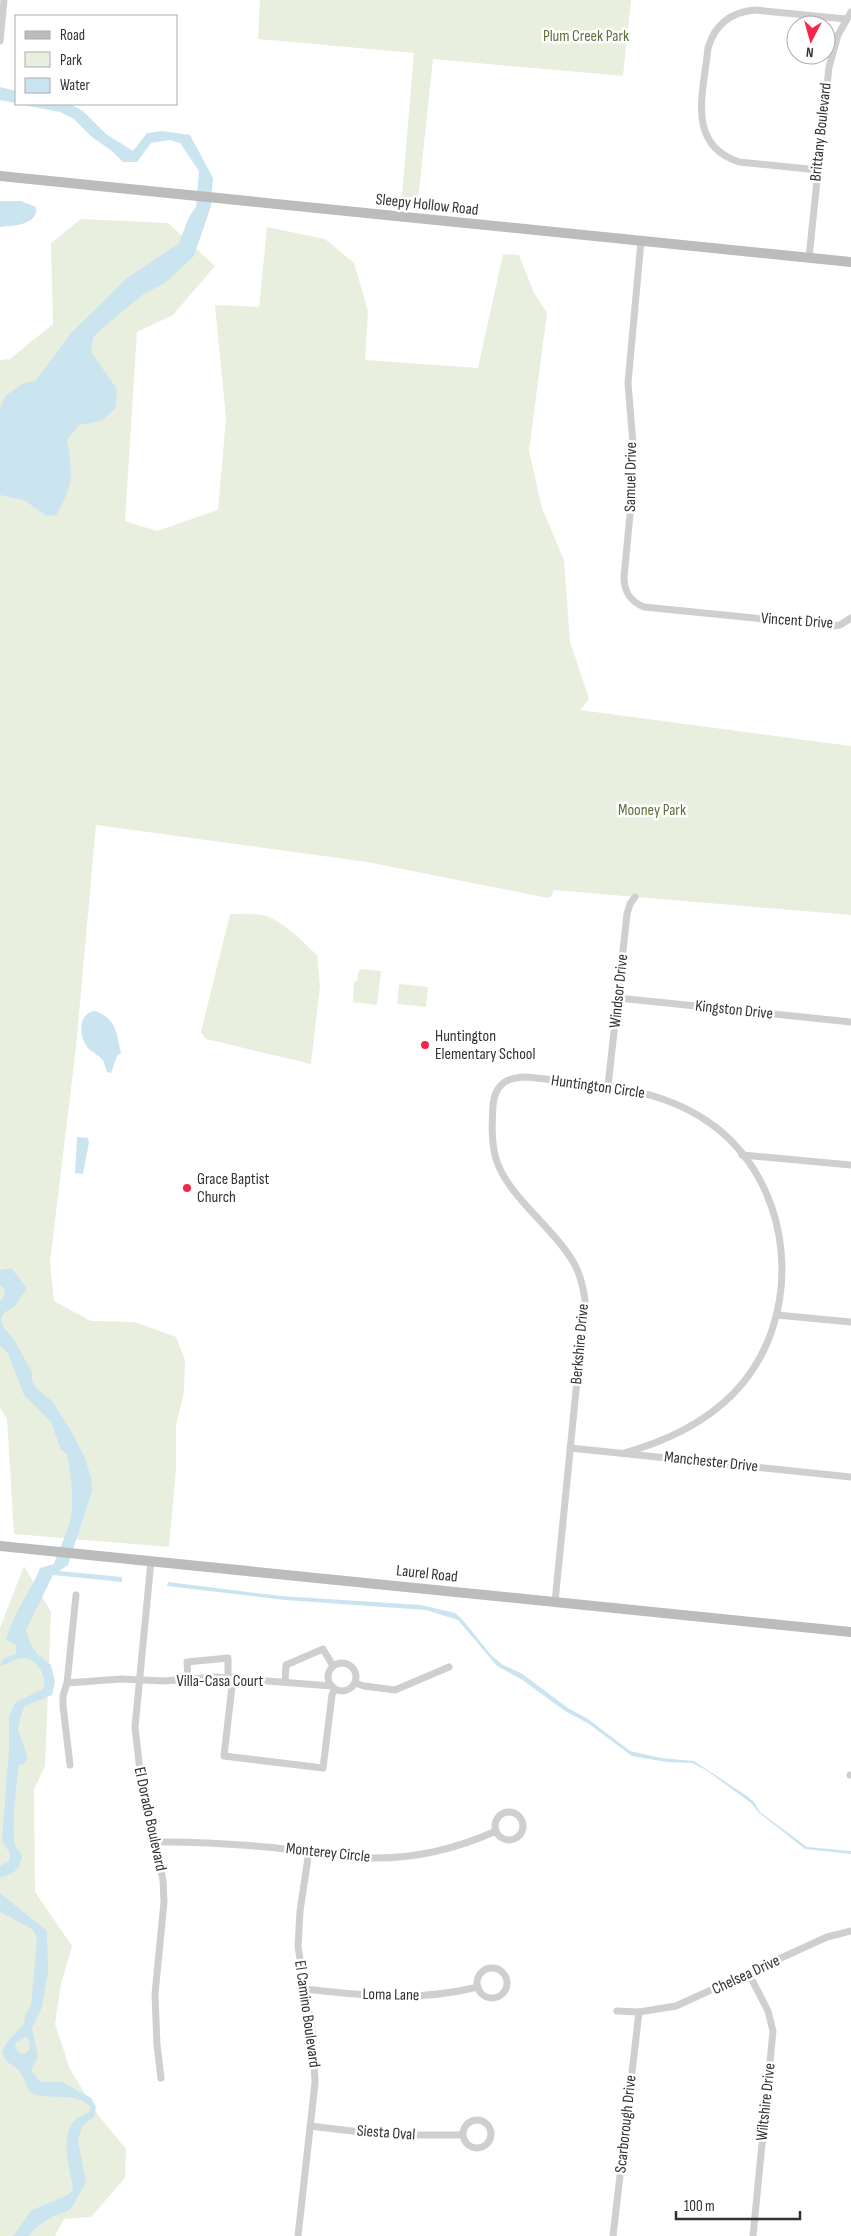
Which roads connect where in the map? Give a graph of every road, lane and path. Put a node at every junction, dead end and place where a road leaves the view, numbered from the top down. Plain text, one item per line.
1 (4, 0) edge
2 (851, 12) edge
3 (846, 19) junction
4 (0, 41) edge
5 (818, 170) junction
6 (0, 176) edge
7 (641, 241) junction
8 (809, 258) junction
9 (851, 262) edge
10 (740, 617) joint
11 (851, 618) edge
12 (635, 897) dead end
13 (618, 998) junction
14 (851, 1022) edge
15 (499, 1085) joint
16 (608, 1086) junction
17 (742, 1154) junction
18 (851, 1166) edge
19 (777, 1315) junction
20 (851, 1322) edge
21 (570, 1448) junction
22 (624, 1453) junction
23 (851, 1477) edge
24 (0, 1546) edge
25 (151, 1561) junction
26 (76, 1594) dead end
27 (555, 1602) junction
28 (851, 1632) edge
29 (332, 1666) junction
30 (449, 1667) dead end
31 (230, 1677) junction
32 (139, 1679) junction
33 (188, 1680) junction
34 (284, 1682) junction
35 (67, 1683) junction
36 (355, 1683) junction
37 (334, 1688) junction
38 (70, 1765) dead end
39 (496, 1831) junction
40 (156, 1842) junction
41 (309, 1852) junction
42 (851, 1931) edge
43 (749, 1974) junction
44 (478, 1987) junction
45 (304, 1989) junction
46 (617, 2011) dead end
47 (639, 2012) junction
48 (161, 2078) dead end
49 (310, 2126) junction
50 (462, 2135) junction
51 (298, 2236) edge
52 (614, 2236) edge
53 (753, 2236) edge

1 - 4 street
2 - 3 street, Brittany Boulevard
3 - 5 street, Brittany Boulevard
3 - 5 street
5 - 8 street, Brittany Boulevard
6 - 7 street, Sleepy Hollow Road
7 - 8 street, Sleepy Hollow Road
7 - 10 street, Samuel Drive
8 - 9 street, Sleepy Hollow Road
10 - 11 street, Vincent Drive
12 - 13 street, Windsor Drive
13 - 14 street, Kingston Drive
13 - 16 street, Windsor Drive
15 - 16 street, Huntington Circle
15 - 21 street, Berkshire Drive
16 - 17 street, Huntington Circle
17 - 18 street
17 - 19 street, Huntington Circle
19 - 20 street
19 - 22 street, Huntington Circle
21 - 22 street, Manchester Drive
21 - 27 street, Berkshire Drive
22 - 23 street, Manchester Drive
24 - 25 street, Laurel Road
25 - 27 street, Laurel Road
25 - 32 street, El Dorado Boulevard
26 - 35 street
27 - 28 street, Laurel Road
29 - 34 street
29 - 36 street
29 - 37 street
30 - 36 street
31 - 33 street, Villa-Casa Court
31 - 33 street
31 - 34 street, Villa-Casa Court
31 - 37 street
32 - 33 street, Villa-Casa Court
32 - 35 street, Villa-Casa Court
32 - 40 street, El Dorado Boulevard
34 - 37 street, Villa-Casa Court
35 - 38 street
36 - 37 street, Villa-Casa Court
39 - 39 street
39 - 41 street, Monterey Circle
40 - 41 street, Monterey Circle
40 - 48 street, El Dorado Boulevard
41 - 45 street, El Camino Boulevard
42 - 43 street, Chelsea Drive
43 - 47 street, Chelsea Drive
43 - 53 street, Wiltshire Drive
44 - 44 street
44 - 45 street, Loma Lane
45 - 49 street, El Camino Boulevard
46 - 47 street, Chelsea Drive
47 - 52 street, Scarborough Drive
49 - 50 street, Siesta Oval
49 - 51 street, El Camino Boulevard
50 - 50 street

